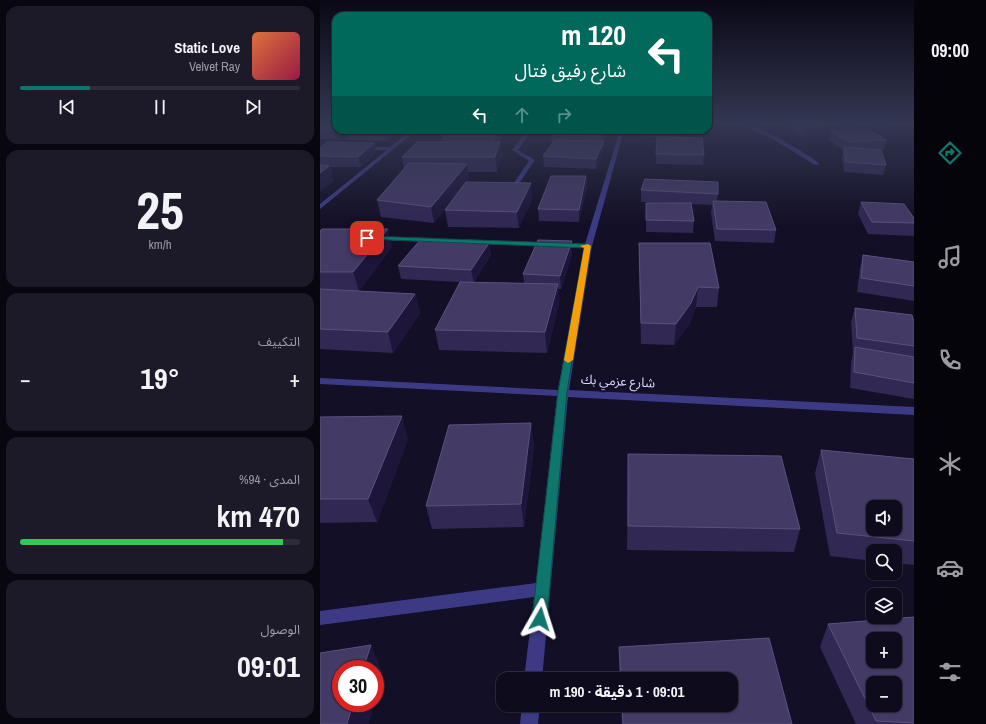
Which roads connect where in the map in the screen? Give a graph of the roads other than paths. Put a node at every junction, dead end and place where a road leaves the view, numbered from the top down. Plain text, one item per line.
1 (381, 157) edge
2 (527, 157) edge
3 (614, 157) edge
4 (804, 157) edge
5 (816, 164) dead end
6 (509, 194) edge
7 (320, 207) edge
8 (367, 238) edge
9 (588, 246) junction
10 (320, 381) edge
11 (563, 392) junction
12 (914, 411) edge
13 (543, 589) junction
14 (320, 618) edge
15 (534, 672) edge
16 (530, 712) edge
17 (529, 724) edge

1 - 7 street
2 - 6 street
3 - 9 street
4 - 5 street
8 - 9 street
9 - 11 street
10 - 11 street, شارع عزمي بك
11 - 12 street, شارع عزمي بك
11 - 13 street
13 - 14 street
13 - 15 street
16 - 17 street

